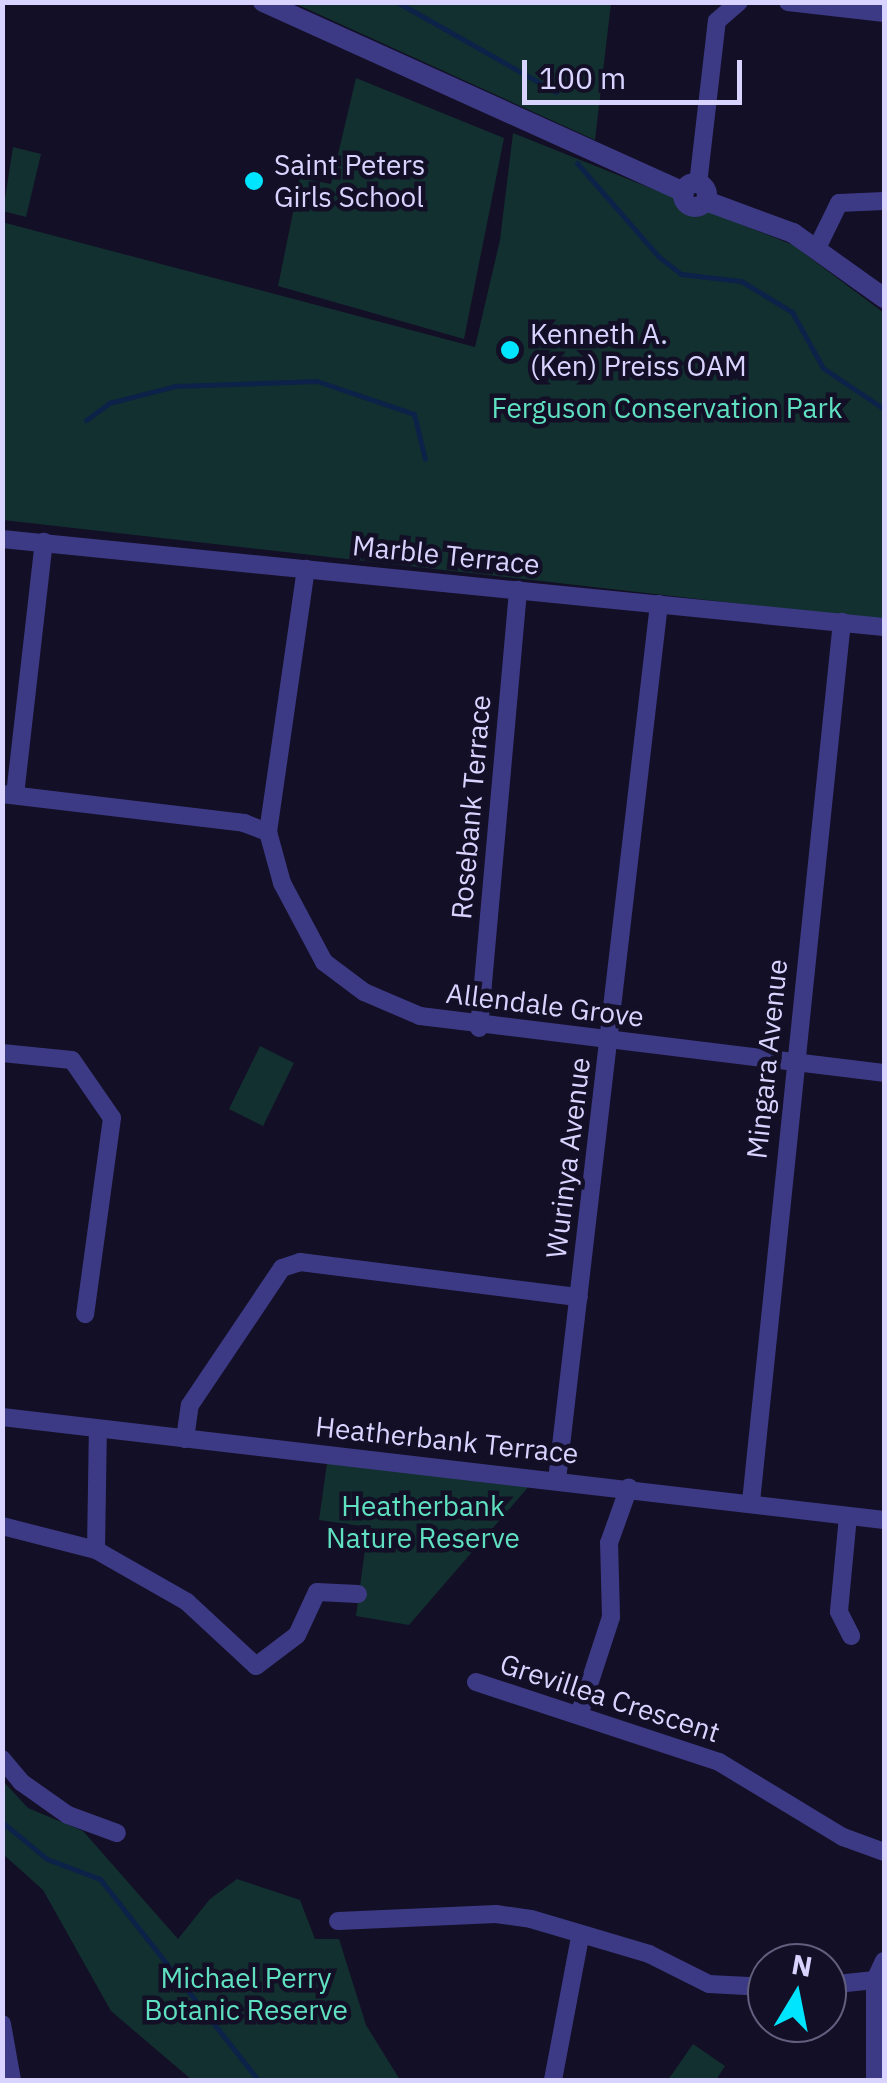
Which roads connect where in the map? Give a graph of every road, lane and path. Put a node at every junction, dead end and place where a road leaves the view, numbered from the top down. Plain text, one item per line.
1 (264, 2) edge
2 (739, 2) edge
3 (788, 2) edge
4 (823, 5) edge
5 (884, 13) edge
6 (696, 192) junction
7 (884, 201) edge
8 (817, 248) junction
9 (884, 298) edge
10 (2, 538) edge
11 (44, 542) junction
12 (306, 569) junction
13 (518, 590) junction
14 (659, 604) junction
15 (842, 622) junction
16 (884, 626) edge
17 (9, 794) edge
18 (268, 832) junction
19 (479, 1028) junction
20 (610, 1042) junction
21 (2, 1053) edge
22 (794, 1064) junction
23 (884, 1073) edge
24 (579, 1297) junction
25 (84, 1314) dead end
26 (2, 1417) edge
27 (98, 1429) junction
28 (185, 1439) junction
29 (557, 1480) junction
30 (629, 1487) junction
31 (751, 1502) junction
32 (848, 1516) junction
33 (884, 1520) edge
34 (2, 1526) edge
35 (96, 1550) junction
36 (358, 1594) dead end
37 (851, 1636) dead end
38 (476, 1682) dead end
39 (578, 1714) junction
40 (2, 1759) edge
41 (117, 1834) dead end
42 (884, 1852) edge
43 (338, 1922) dead end
44 (580, 1936) junction
45 (884, 1960) edge
46 (875, 1980) junction
47 (847, 1984) edge
48 (747, 1986) edge
49 (2, 2024) edge
50 (12, 2080) edge
51 (553, 2080) edge
52 (875, 2080) edge

1 - 6 street
2 - 6 street
3 - 4 street
4 - 5 street
6 - 8 street
7 - 8 street
8 - 9 street
10 - 11 street, Marble Terrace
11 - 12 street, Marble Terrace
11 - 17 street
12 - 13 street, Marble Terrace
12 - 18 street
13 - 14 street, Marble Terrace
13 - 19 street, Rosebank Terrace
14 - 15 street, Marble Terrace
14 - 20 street, Wurinya Avenue
15 - 16 street, Marble Terrace
15 - 22 street, Mingara Avenue
17 - 18 street
18 - 19 street, Allendale Grove
19 - 20 street, Allendale Grove
20 - 22 street, Allendale Grove
20 - 24 street, Wurinya Avenue
21 - 25 street
22 - 23 street, Allendale Grove
22 - 31 street, Mingara Avenue
24 - 28 street
24 - 29 street, Wurinya Avenue
26 - 27 street, Heatherbank Terrace
27 - 28 street, Heatherbank Terrace
27 - 35 street
28 - 29 street, Heatherbank Terrace
29 - 30 street, Heatherbank Terrace
30 - 31 street, Heatherbank Terrace
30 - 39 street
31 - 32 street, Heatherbank Terrace
32 - 33 street, Heatherbank Terrace
32 - 37 street
34 - 35 street
35 - 36 street
38 - 39 street, Grevillea Crescent
39 - 42 street, Grevillea Crescent
40 - 41 street
43 - 44 street
44 - 48 street
44 - 51 street
45 - 46 street
46 - 47 street
46 - 52 street
49 - 50 street

